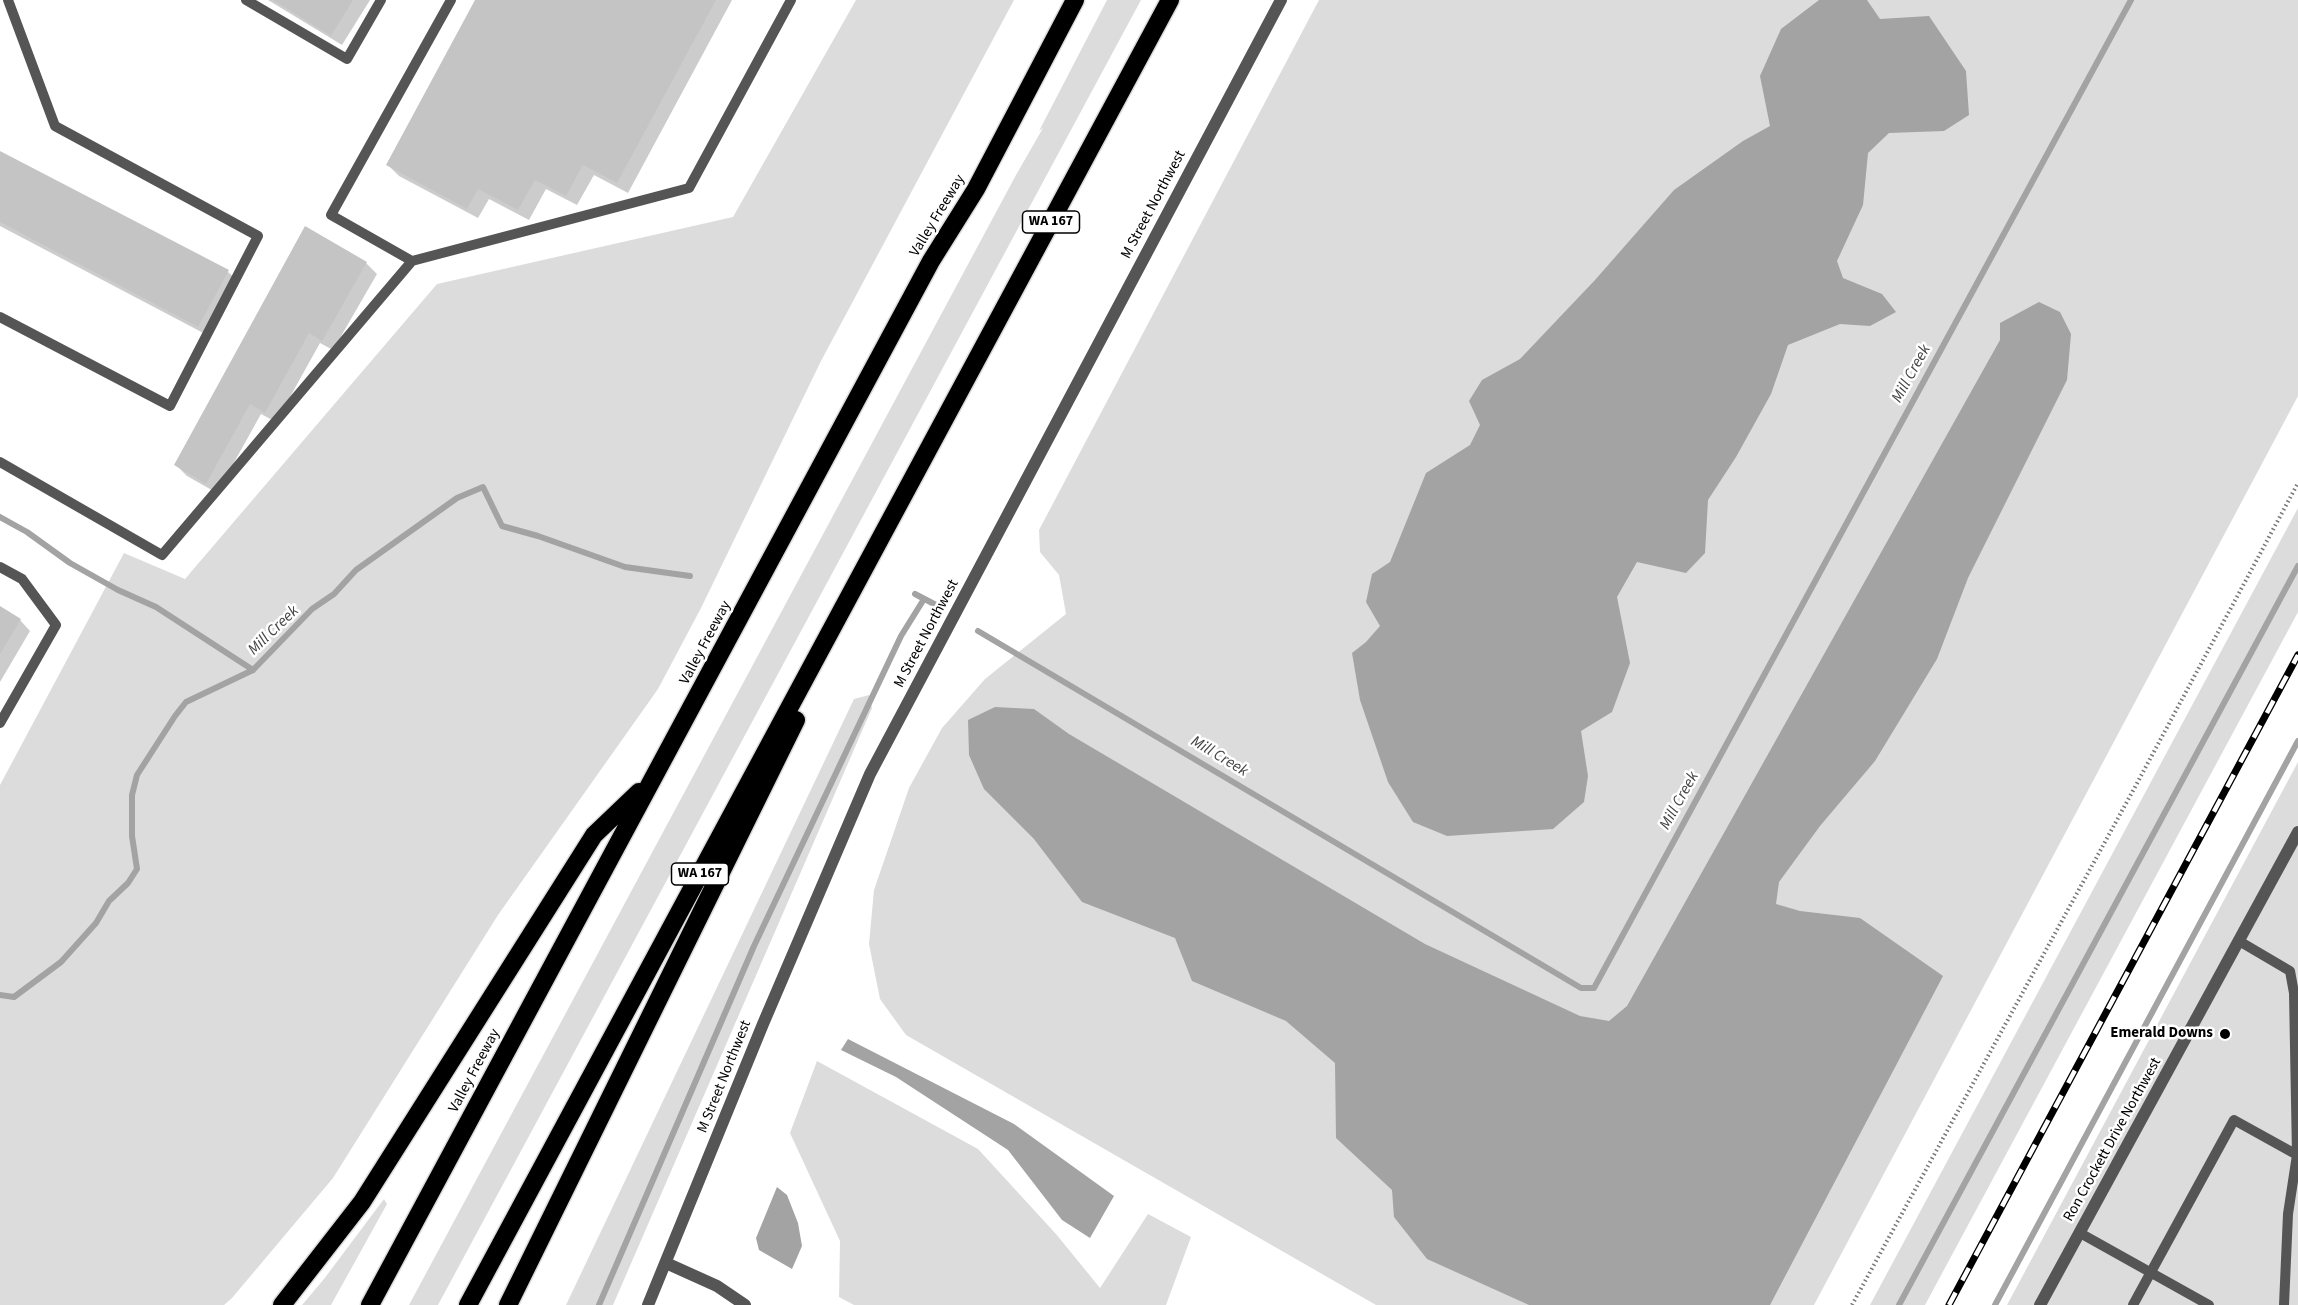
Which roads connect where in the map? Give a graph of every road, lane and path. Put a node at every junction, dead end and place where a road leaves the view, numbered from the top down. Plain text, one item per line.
1 (8, 0) edge
2 (246, 0) edge
3 (381, 0) edge
4 (451, 0) edge
5 (791, 0) edge
6 (1075, 0) edge
7 (1170, 0) edge
8 (1281, 0) edge
9 (412, 261) junction
10 (0, 317) edge
11 (933, 443) junction
12 (0, 462) edge
13 (2298, 483) edge
14 (0, 567) edge
15 (0, 723) edge
16 (653, 778) junction
17 (2298, 832) edge
18 (2239, 941) junction
19 (2297, 1155) edge
20 (2080, 1233) junction
21 (666, 1263) junction
22 (2151, 1273) junction
23 (282, 1305) edge
24 (370, 1305) edge
25 (468, 1305) edge
26 (508, 1305) edge
27 (648, 1305) edge
28 (745, 1305) edge
29 (1852, 1305) edge
30 (2040, 1305) edge
31 (2133, 1305) edge
32 (2209, 1305) edge
33 (2284, 1305) edge

1 - 10 lane
2 - 3 lane
4 - 9 lane
5 - 9 lane
6 - 16 highway, Valley Freeway
7 - 11 highway, WA 167
8 - 21 street, M Street Northwest
9 - 12 lane
11 - 25 highway, WA 167
11 - 26 highway
13 - 29 path
14 - 15 lane
16 - 23 highway
16 - 24 highway, Valley Freeway
17 - 18 street, Ron Crockett Drive Northwest
18 - 19 lane
18 - 20 street, Ron Crockett Drive Northwest
19 - 22 lane
19 - 33 lane
20 - 22 lane
20 - 30 street, Ron Crockett Drive Northwest
21 - 27 street, M Street Northwest
21 - 28 street
22 - 31 lane
22 - 32 lane

